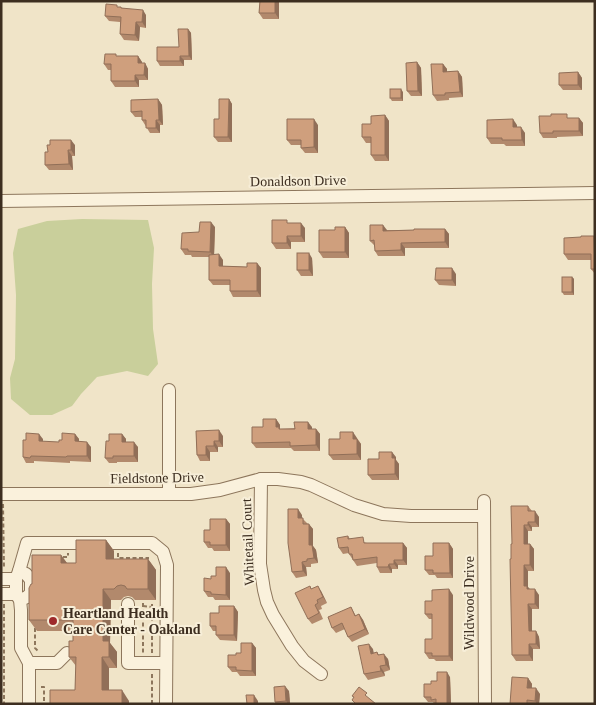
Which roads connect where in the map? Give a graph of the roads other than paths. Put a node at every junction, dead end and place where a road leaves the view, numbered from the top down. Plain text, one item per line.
1 (595, 193) edge
2 (1, 201) edge
3 (169, 390) dead end
4 (261, 479) junction
5 (1, 494) edge
6 (169, 494) junction
7 (484, 501) dead end
8 (484, 516) junction
9 (17, 575) junction
10 (1, 579) edge
11 (1, 594) edge
12 (18, 597) junction
13 (128, 604) dead end
14 (67, 653) edge
15 (29, 663) junction
16 (166, 664) junction
17 (321, 674) dead end
18 (29, 704) edge
19 (166, 704) edge
20 (485, 704) edge

1 - 2 street, Donaldson Drive
3 - 6 street
4 - 6 street, Fieldstone Drive
4 - 8 street, Fieldstone Drive
4 - 17 street, Whitetail Court
5 - 6 street, Fieldstone Drive
7 - 8 street, Wildwood Drive
8 - 20 street, Wildwood Drive
9 - 10 street
9 - 12 street
9 - 16 street
11 - 12 street
12 - 15 street
13 - 16 street
14 - 15 street
15 - 18 street
16 - 19 street

